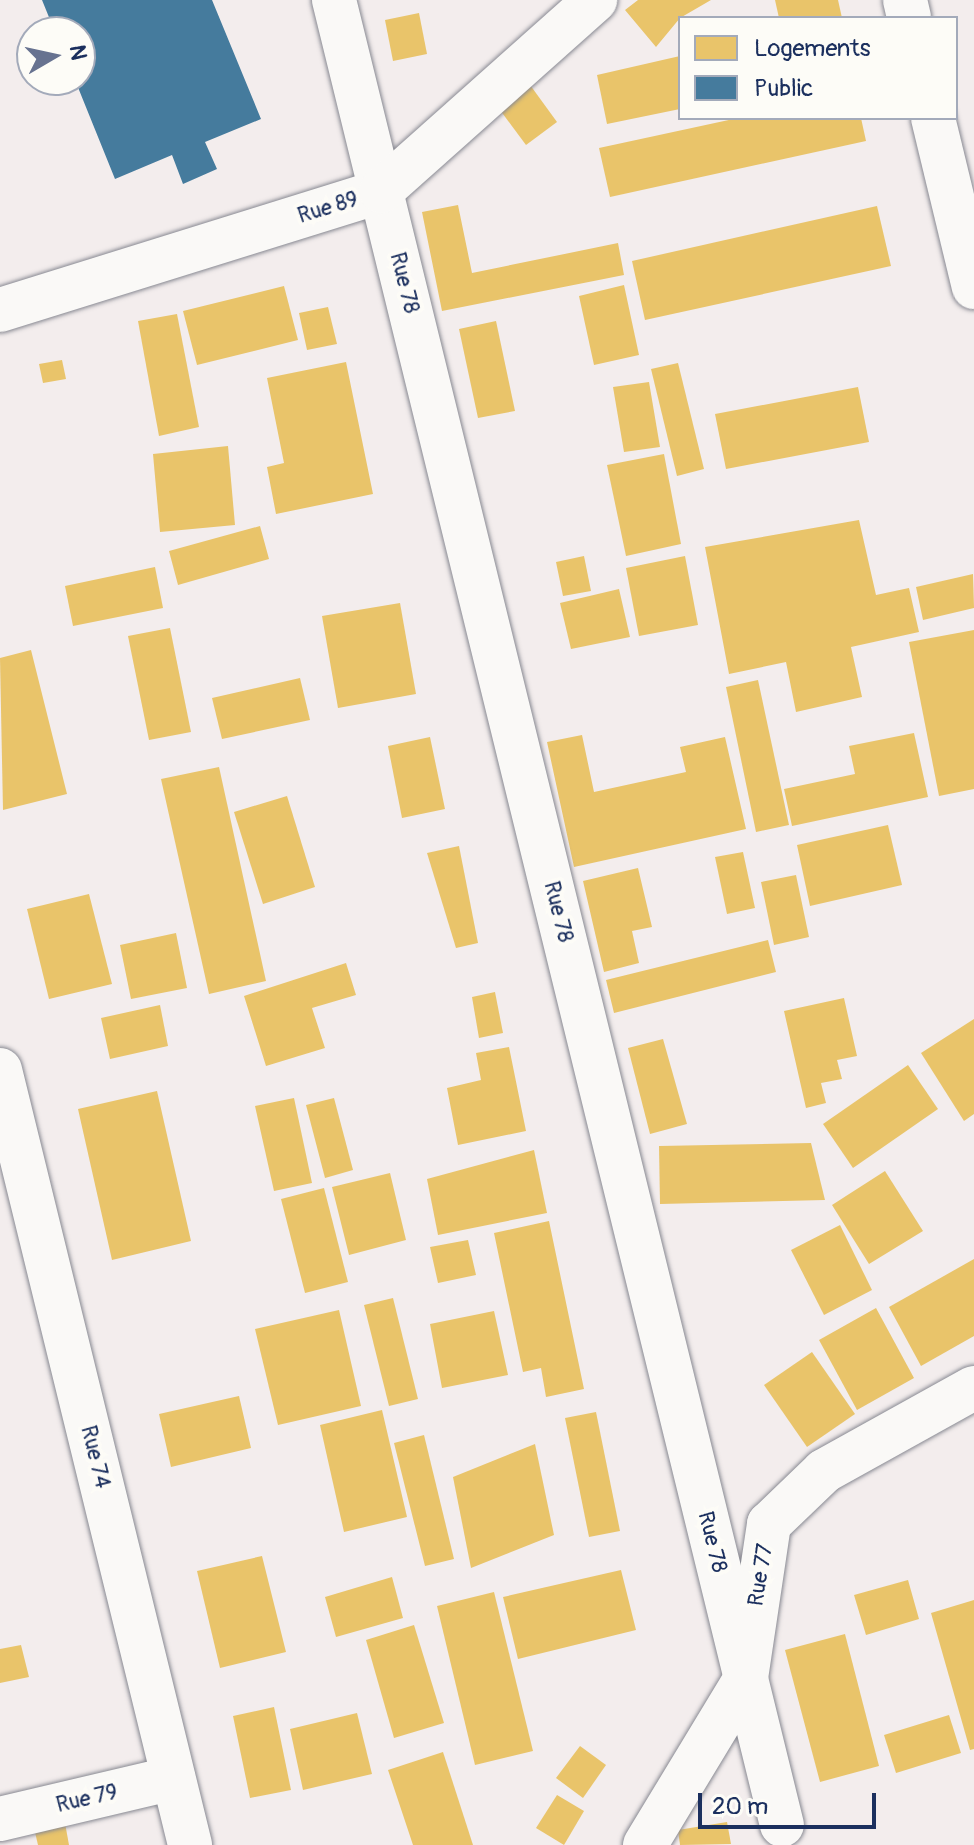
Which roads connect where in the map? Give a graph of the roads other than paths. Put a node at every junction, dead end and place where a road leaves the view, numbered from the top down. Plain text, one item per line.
1 (334, 0) edge
2 (595, 0) edge
3 (933, 120) edge
4 (381, 191) junction
5 (974, 287) edge
6 (0, 310) edge
7 (0, 1070) edge
8 (974, 1388) edge
9 (746, 1678) junction
10 (173, 1778) junction
11 (0, 1819) edge
12 (782, 1825) dead end
13 (190, 1845) edge
14 (645, 1845) edge

1 - 4 street, Rue 78
2 - 4 street, Rue 89
3 - 5 street
4 - 6 street, Rue 89
4 - 9 street, Rue 78
7 - 10 street, Rue 74
8 - 9 street, Rue 77
9 - 12 street, Rue 78
9 - 14 street, Rue 77
10 - 11 street, Rue 79
10 - 13 street, Rue 74

